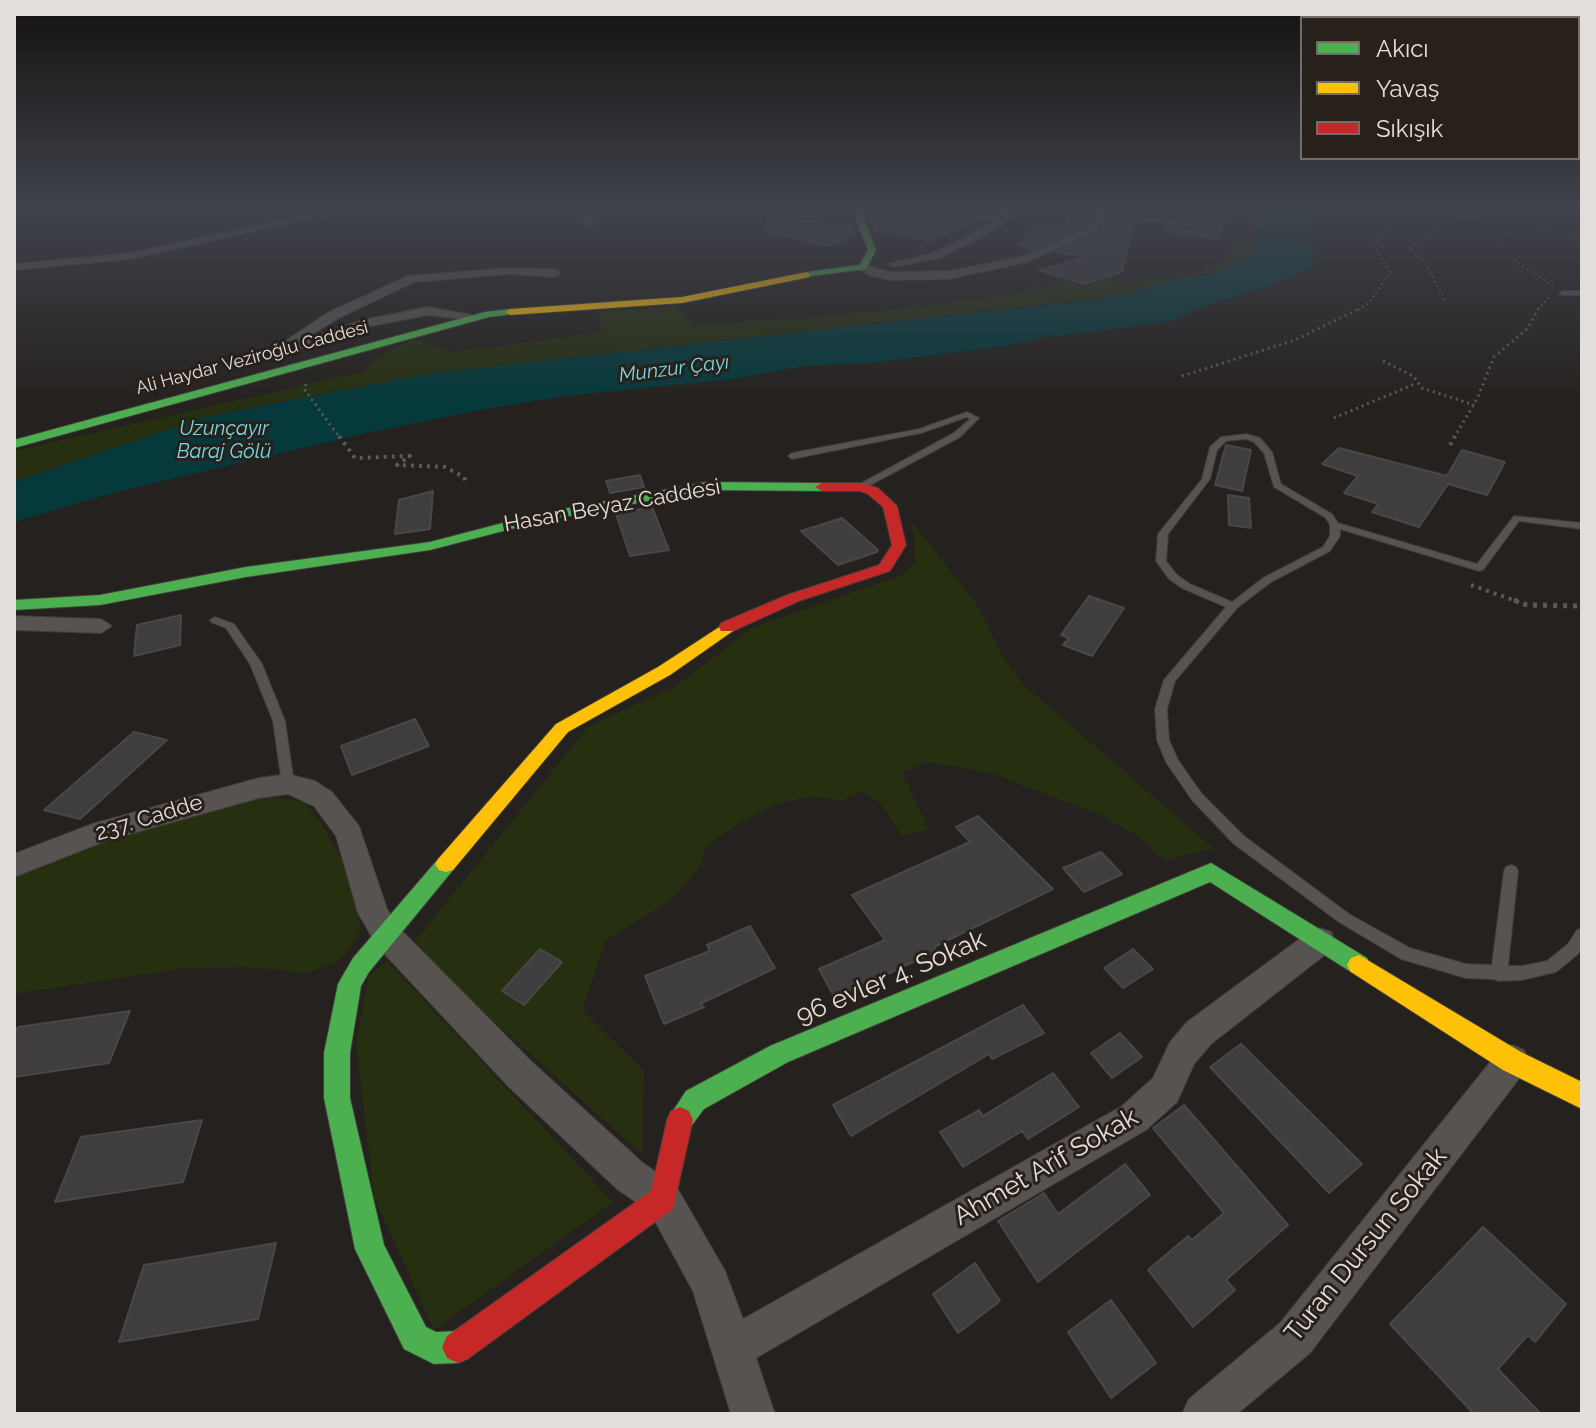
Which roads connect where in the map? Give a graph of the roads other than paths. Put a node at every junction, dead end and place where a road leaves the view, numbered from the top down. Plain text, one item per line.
1 (465, 275) edge
2 (810, 275) edge
3 (882, 275) edge
4 (917, 275) edge
5 (1562, 293) road end
6 (1582, 293) edge
7 (477, 317) junction
8 (14, 444) edge
9 (792, 456) dead end
10 (861, 487) junction
11 (1335, 525) junction
12 (1582, 526) edge
13 (14, 605) edge
14 (1233, 606) junction
15 (215, 620) dead end
16 (14, 623) edge
17 (101, 626) dead end
18 (288, 784) junction
19 (14, 866) edge
20 (1511, 871) dead end
21 (1582, 935) edge
22 (388, 937) junction
23 (1320, 941) junction
24 (1499, 974) junction
25 (1512, 1061) junction
26 (1582, 1096) edge
27 (663, 1199) junction
28 (734, 1347) junction
29 (753, 1414) edge
30 (1204, 1414) edge

1 - 7 street
2 - 7 street, Ali Haydar Veziroğlu Caddesi
3 - 4 street
5 - 6 lane
7 - 8 street, Ali Haydar Veziroğlu Caddesi
9 - 10 lane
10 - 13 street, Hasan Beyaz Caddesi
10 - 22 street
11 - 12 lane
11 - 14 lane
11 - 14 lane
14 - 24 lane
15 - 18 lane
16 - 17 street
18 - 19 street, 237. Cadde
18 - 22 street
20 - 24 lane
21 - 24 lane
22 - 27 street
22 - 27 street
23 - 25 street
23 - 27 street, 96 evler 4. Sokak
23 - 28 street, Ahmet Arif Sokak
25 - 26 street
25 - 30 street, Turan Dursun Sokak
27 - 28 street
28 - 29 street

